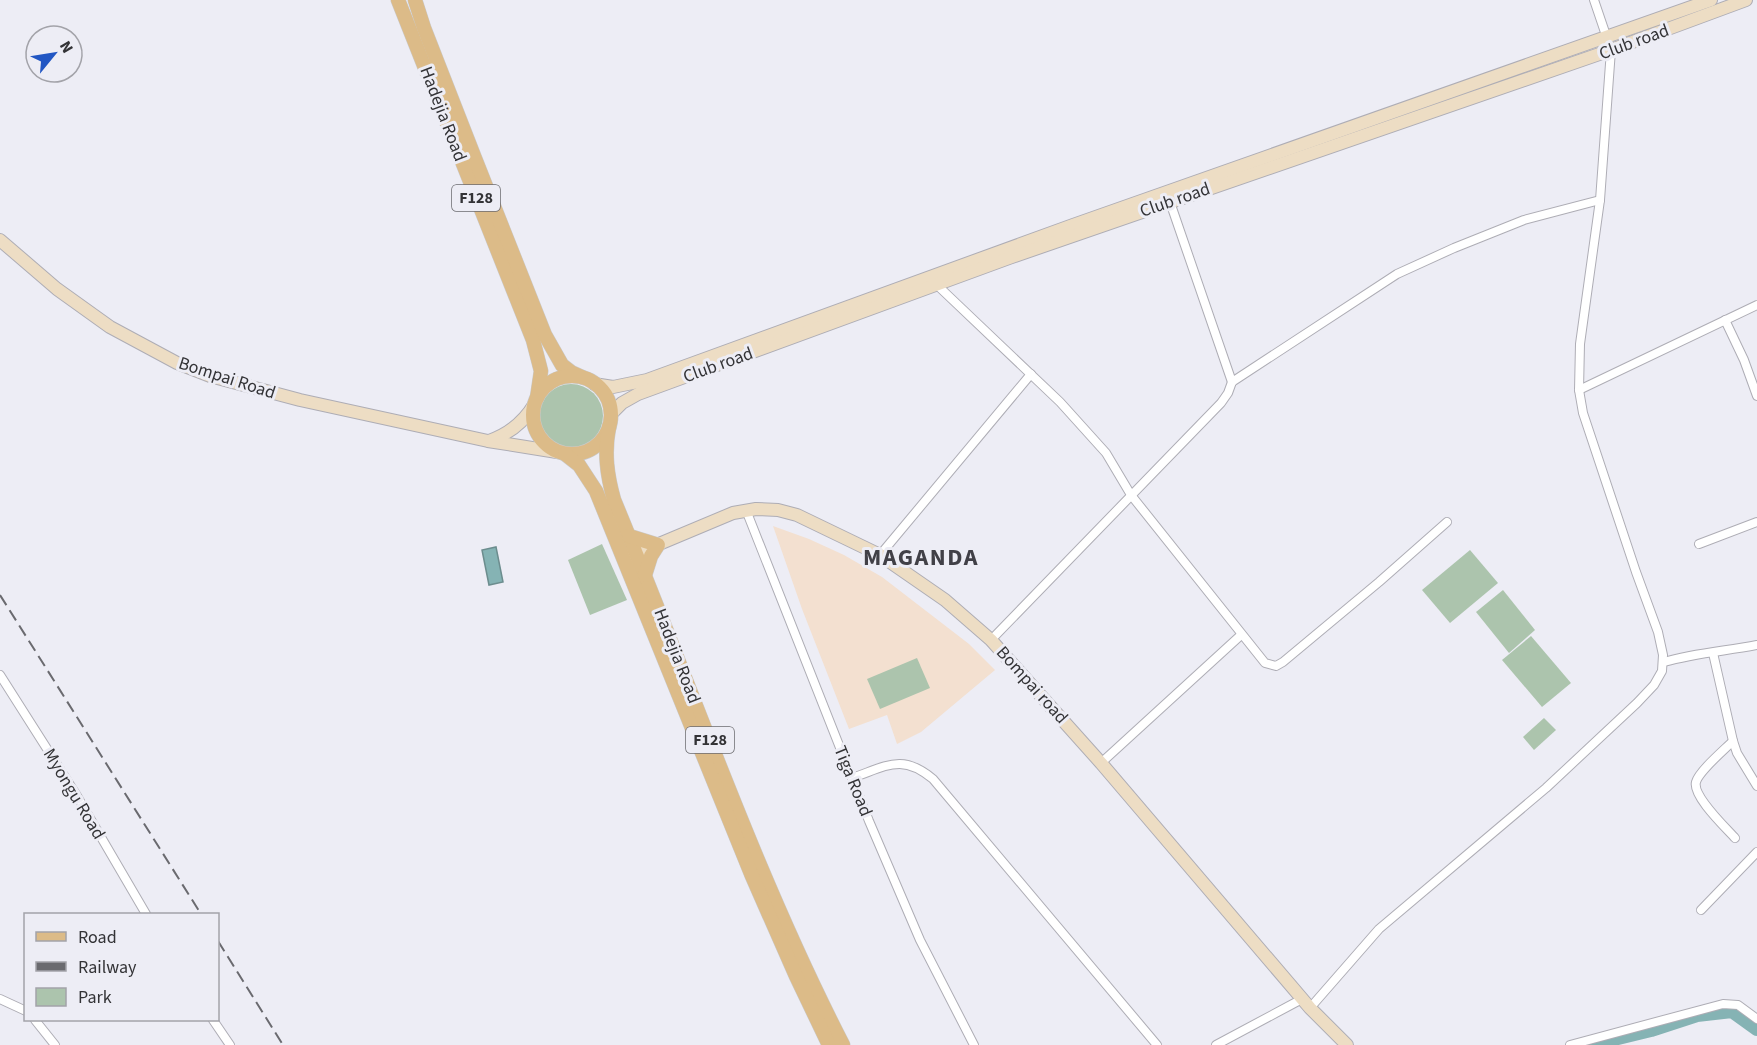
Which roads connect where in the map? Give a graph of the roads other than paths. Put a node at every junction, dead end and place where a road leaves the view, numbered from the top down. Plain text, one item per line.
1 (400, 0) edge
2 (1594, 0) edge
3 (1711, 0) edge
4 (1746, 0) edge
5 (416, 3) edge
6 (1607, 36) junction
7 (1611, 50) junction
8 (1600, 200) junction
9 (1162, 201) junction
10 (0, 240) edge
11 (937, 285) junction
12 (1757, 305) edge
13 (1725, 320) junction
14 (741, 351) junction
15 (1031, 374) junction
16 (588, 381) junction
17 (1232, 382) junction
18 (1579, 390) junction
19 (1757, 396) edge
20 (536, 401) junction
21 (610, 421) junction
22 (488, 441) junction
23 (561, 453) junction
24 (1131, 495) junction
25 (746, 510) junction
26 (1447, 522) dead end
27 (1757, 522) edge
28 (629, 536) junction
29 (1699, 544) dead end
30 (658, 545) junction
31 (637, 554) junction
32 (880, 555) junction
33 (622, 559) junction
34 (645, 575) junction
35 (1241, 635) junction
36 (991, 640) junction
37 (1757, 645) edge
38 (1713, 653) junction
39 (1664, 662) junction
40 (0, 675) edge
41 (1733, 741) junction
42 (1101, 763) junction
43 (852, 778) junction
44 (1757, 786) edge
45 (1735, 838) dead end
46 (1757, 852) edge
47 (1701, 910) dead end
48 (145, 913) edge
49 (0, 999) edge
50 (1306, 1004) junction
51 (24, 1010) edge
52 (1757, 1019) edge
53 (36, 1021) edge
54 (214, 1021) edge
55 (55, 1045) edge
56 (230, 1045) edge
57 (829, 1045) edge
58 (843, 1045) edge
59 (974, 1045) edge
60 (1157, 1045) edge
61 (1216, 1045) edge
62 (1347, 1045) edge
63 (1570, 1045) edge

1 - 20 main road, Hadejia Road / F128
2 - 6 street
3 - 6 main road
4 - 7 main road, Club road
5 - 16 main road, Hadejia Road / F128
6 - 7 street
6 - 9 main road
7 - 8 street
7 - 9 main road, Club road
8 - 17 street
8 - 18 street
9 - 11 main road, Club road
9 - 14 main road
9 - 17 street
10 - 22 main road, Bompai Road
11 - 14 main road, Club road
11 - 15 street
12 - 13 street
13 - 18 street
13 - 19 street
14 - 16 main road
14 - 21 main road, Club road
15 - 24 street
15 - 32 street
16 - 20 main road
16 - 21 main road, F128
17 - 24 street
18 - 39 street
20 - 22 main road
20 - 23 main road, F128
21 - 23 main road
21 - 28 main road, Hadejia Road / F128
22 - 23 main road, Bompai Road
23 - 33 main road, Hadejia Road / F128
24 - 35 street
24 - 36 street
25 - 30 main road, Bompai road
25 - 32 main road, Bompai road
25 - 43 street, Tiga Road
26 - 35 street
27 - 29 street
28 - 30 main road
28 - 31 main road, Hadejia Road / F128
30 - 31 main road, Bompai road
30 - 34 main road
31 - 33 main road, Bompai road
31 - 34 main road, Hadejia Road / F128
32 - 36 main road, Bompai road
33 - 57 main road, Hadejia Road / F128
34 - 58 main road, Hadejia Road / F128
35 - 42 street
36 - 42 main road, Bompai road
37 - 38 street
38 - 39 street
38 - 41 street
39 - 50 street
40 - 48 street, Myongu Road
41 - 44 street
41 - 45 street
42 - 50 main road, Bompai road
43 - 59 street, Tiga Road
43 - 60 street
46 - 47 street
49 - 51 street
50 - 61 street
50 - 62 main road, Bompai road
52 - 63 street
53 - 55 street
54 - 56 street

